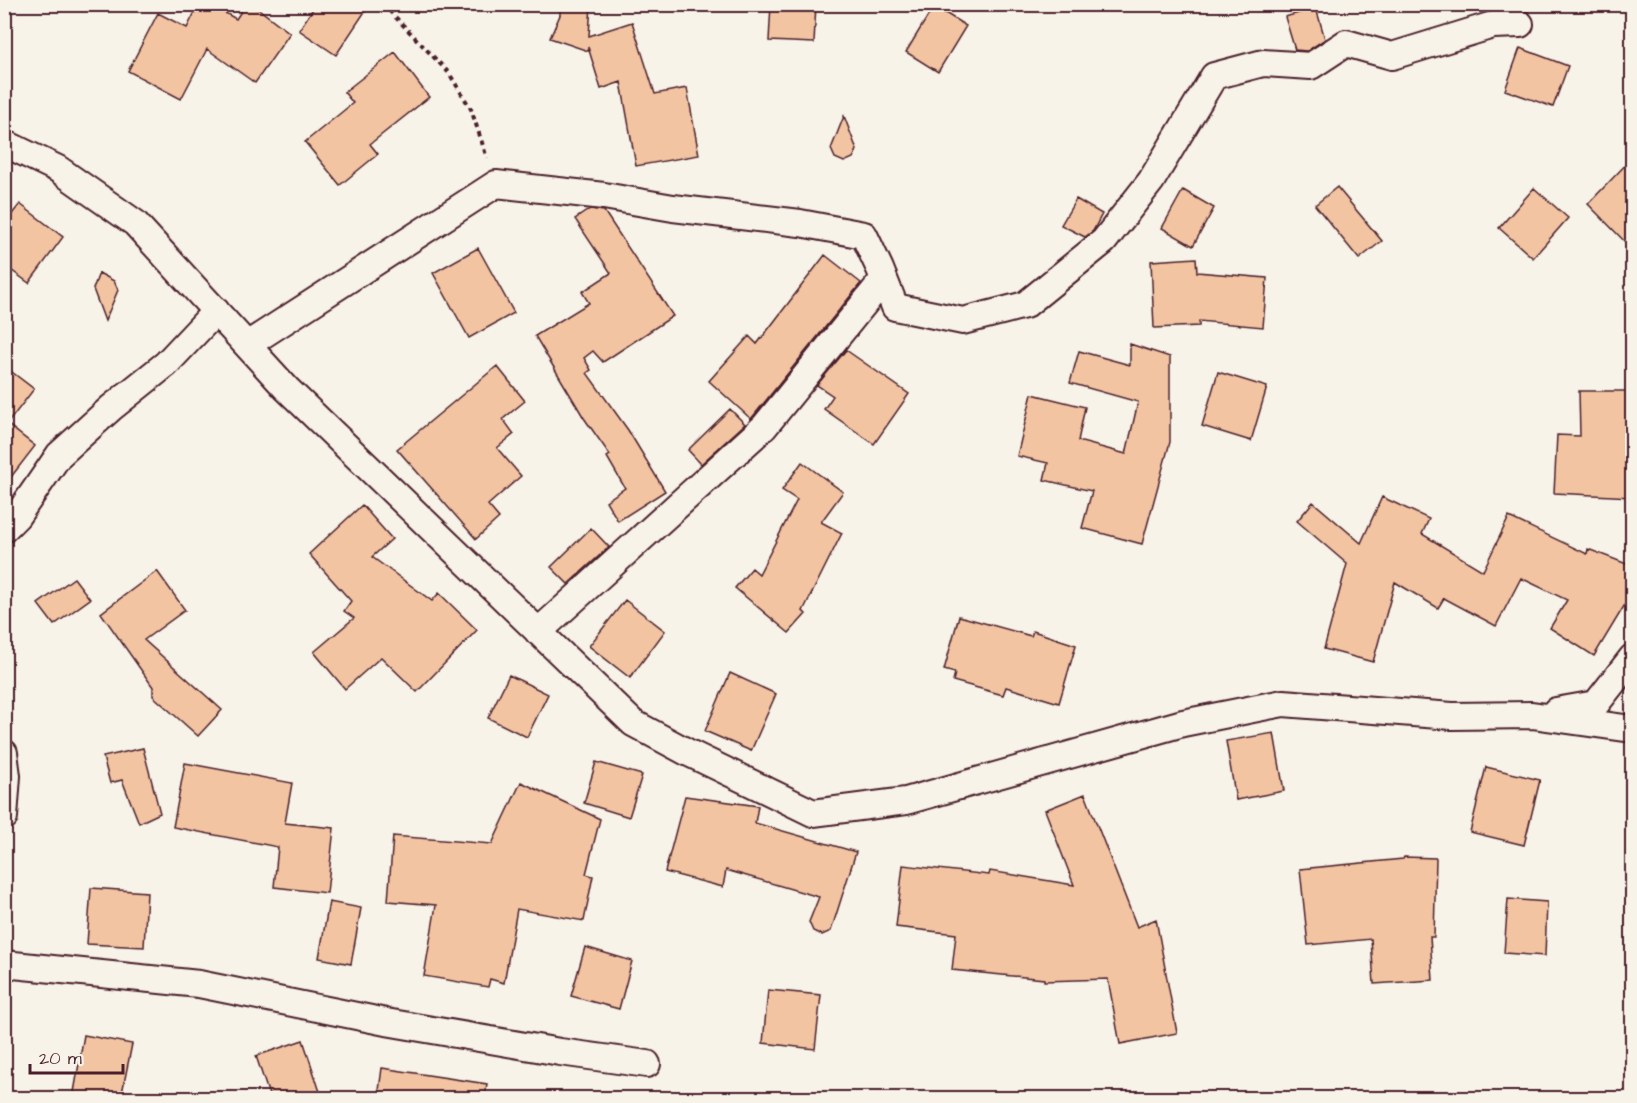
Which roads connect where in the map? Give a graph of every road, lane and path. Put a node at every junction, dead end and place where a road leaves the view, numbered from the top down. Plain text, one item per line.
1 (383, 4) edge
2 (1520, 24) dead end
3 (4, 143) edge
4 (496, 184) junction
5 (884, 279) junction
6 (216, 311) junction
7 (247, 345) junction
8 (4, 530) edge
9 (538, 632) junction
10 (1632, 658) edge
11 (1532, 715) junction
12 (1632, 729) edge
13 (4, 753) edge
14 (4, 817) edge
15 (4, 964) edge
16 (647, 1064) dead end

1 - 4 path
2 - 5 street
3 - 6 street
4 - 5 street
4 - 7 street
5 - 9 street
6 - 7 street
6 - 8 street
7 - 9 street
9 - 11 street
10 - 11 street
11 - 12 street
13 - 14 street
15 - 16 street

